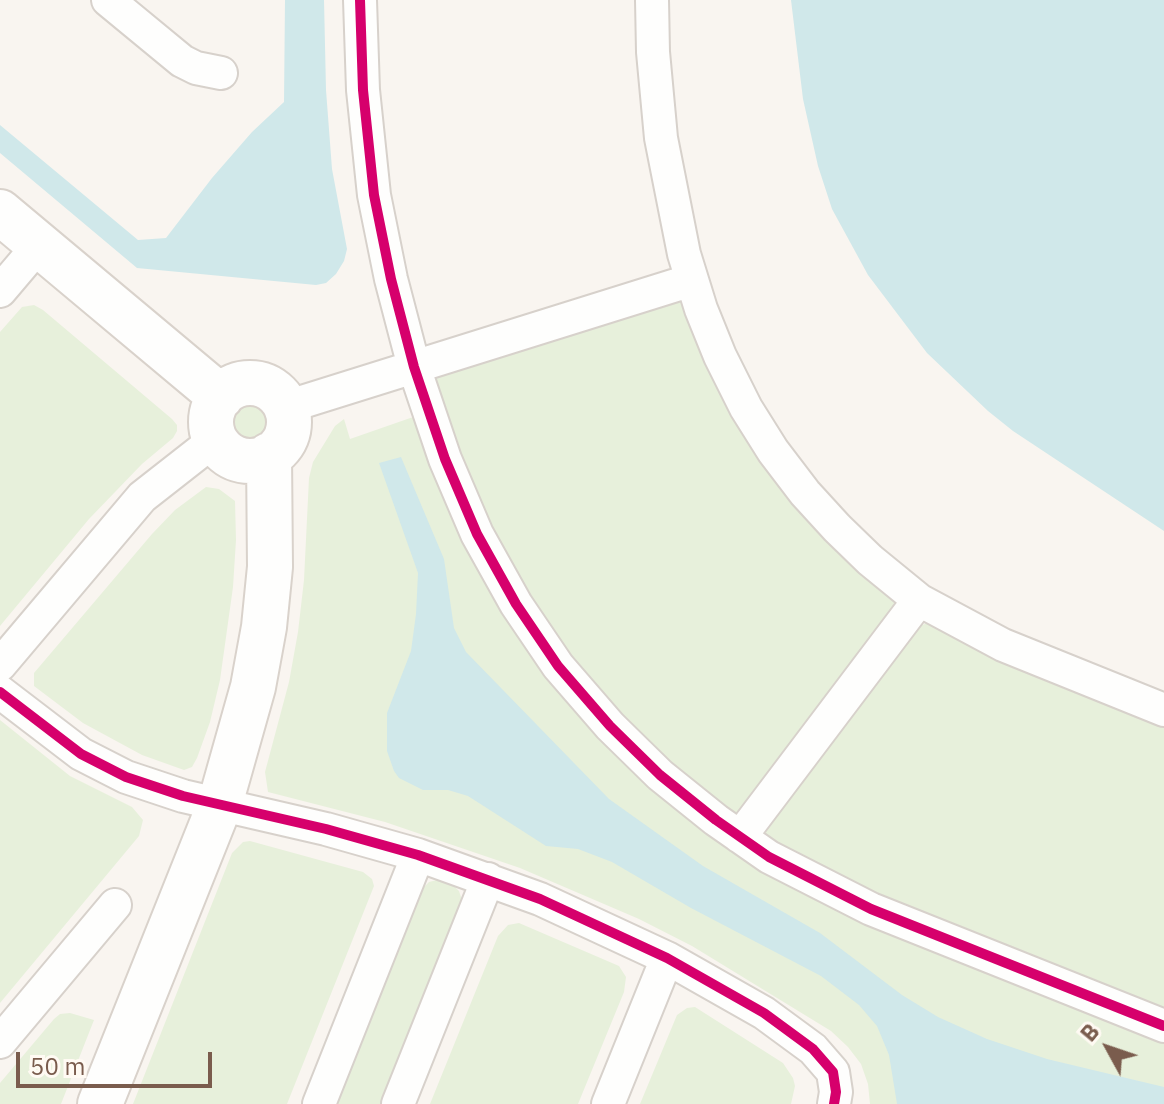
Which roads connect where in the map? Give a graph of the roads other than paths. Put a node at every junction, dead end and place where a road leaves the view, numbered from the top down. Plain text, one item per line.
1 (108, 0) edge
2 (360, 0) edge
3 (652, 0) edge
4 (221, 73) dead end
5 (0, 212) edge
6 (39, 245) junction
7 (692, 280) junction
8 (0, 291) edge
9 (414, 367) junction
10 (286, 407) junction
11 (218, 418) junction
12 (269, 455) junction
13 (919, 600) junction
14 (0, 665) edge
15 (0, 692) edge
16 (1164, 710) edge
17 (220, 804) junction
18 (740, 837) junction
19 (418, 855) junction
20 (488, 879) junction
21 (115, 905) dead end
22 (667, 958) junction
23 (1164, 1026) edge
24 (0, 1042) edge
25 (100, 1104) edge
26 (319, 1104) edge
27 (398, 1104) edge
28 (608, 1104) edge
29 (834, 1104) edge

1 - 4 street
2 - 9 street
3 - 7 street
5 - 6 street
6 - 8 street
6 - 11 street
7 - 9 street
7 - 13 street
9 - 10 street
9 - 18 street
10 - 11 street
10 - 12 street
11 - 12 street
11 - 14 street
12 - 17 street
13 - 16 street
13 - 18 street
15 - 17 street
17 - 19 street
17 - 25 street
18 - 23 street
19 - 20 street
19 - 26 street
20 - 22 street
20 - 27 street
21 - 24 street
22 - 28 street
22 - 29 street

